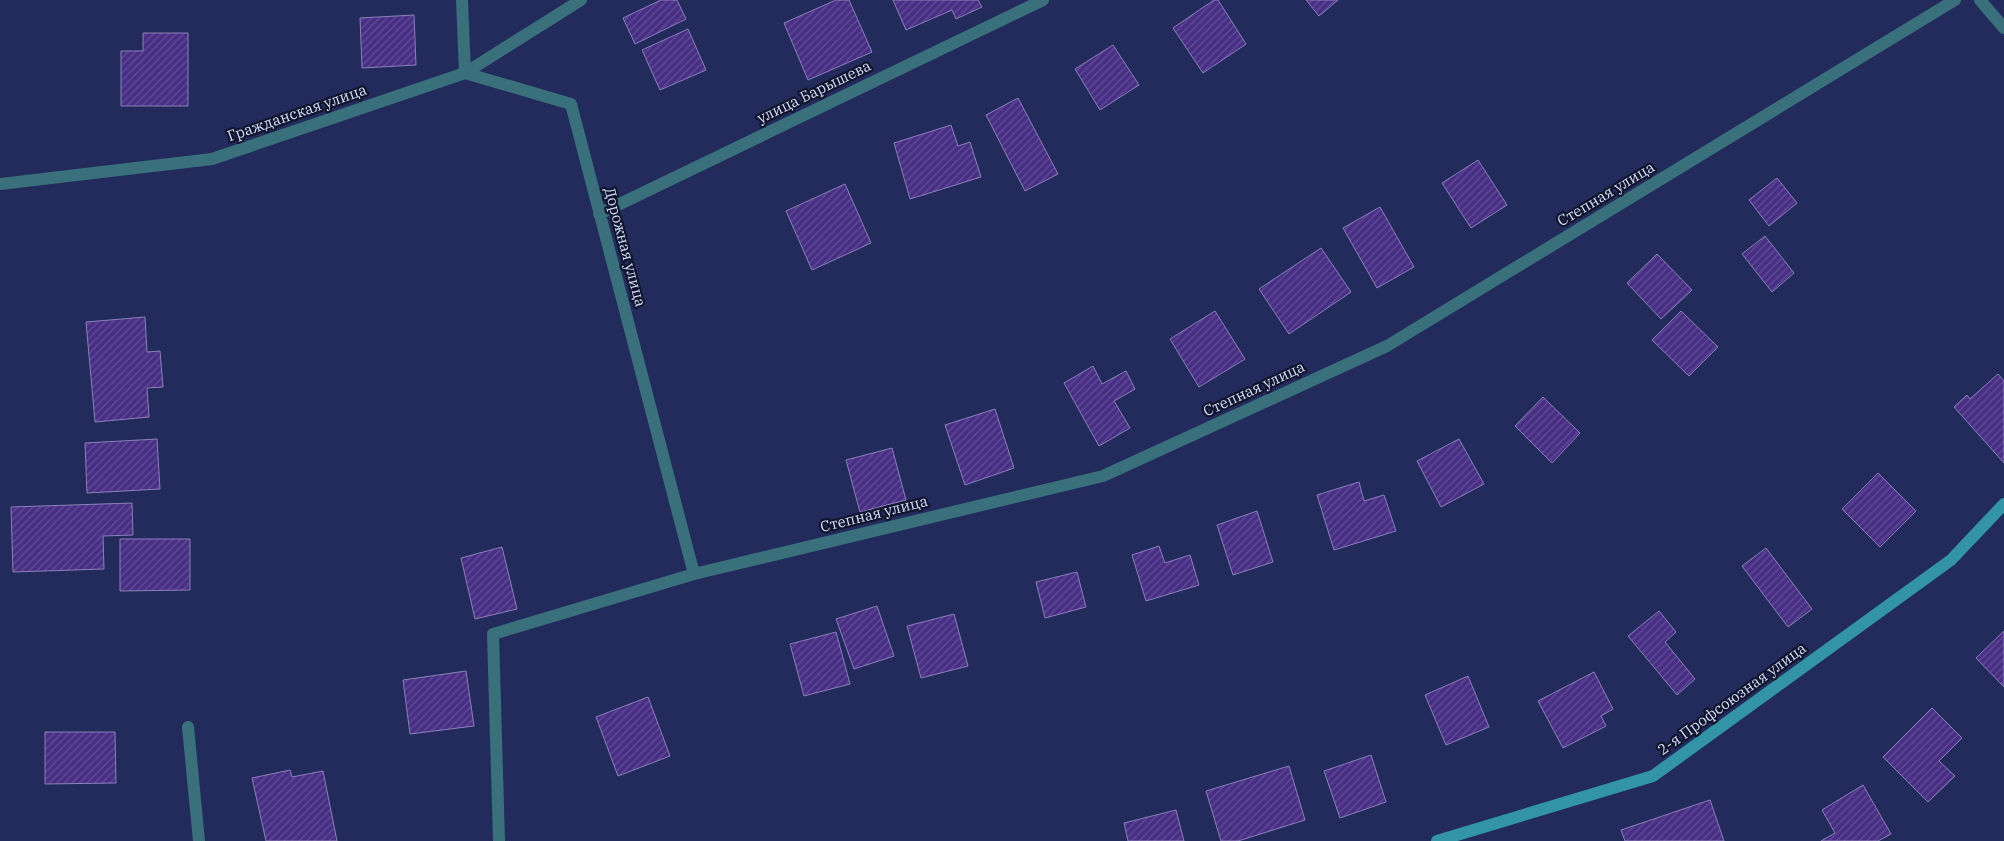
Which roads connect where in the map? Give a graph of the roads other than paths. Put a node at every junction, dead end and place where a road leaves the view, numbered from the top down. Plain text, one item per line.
1 (462, 0) edge
2 (581, 0) edge
3 (1043, 0) edge
4 (1955, 0) edge
5 (1980, 0) edge
6 (2004, 28) edge
7 (465, 73) junction
8 (0, 184) edge
9 (599, 214) junction
10 (2004, 504) edge
11 (694, 574) junction
12 (188, 727) dead end
13 (199, 841) edge
14 (499, 841) edge
15 (1437, 841) edge

1 - 7 street
2 - 7 street, Гражданская улица
3 - 9 street, улица Барышева
4 - 11 street, Степная улица
5 - 6 street
7 - 8 street, Гражданская улица
7 - 9 street, Дорожная улица
9 - 11 street, Дорожная улица
10 - 15 street, 2-я Профсоюзная улица
11 - 14 street, Степная улица
12 - 13 street

